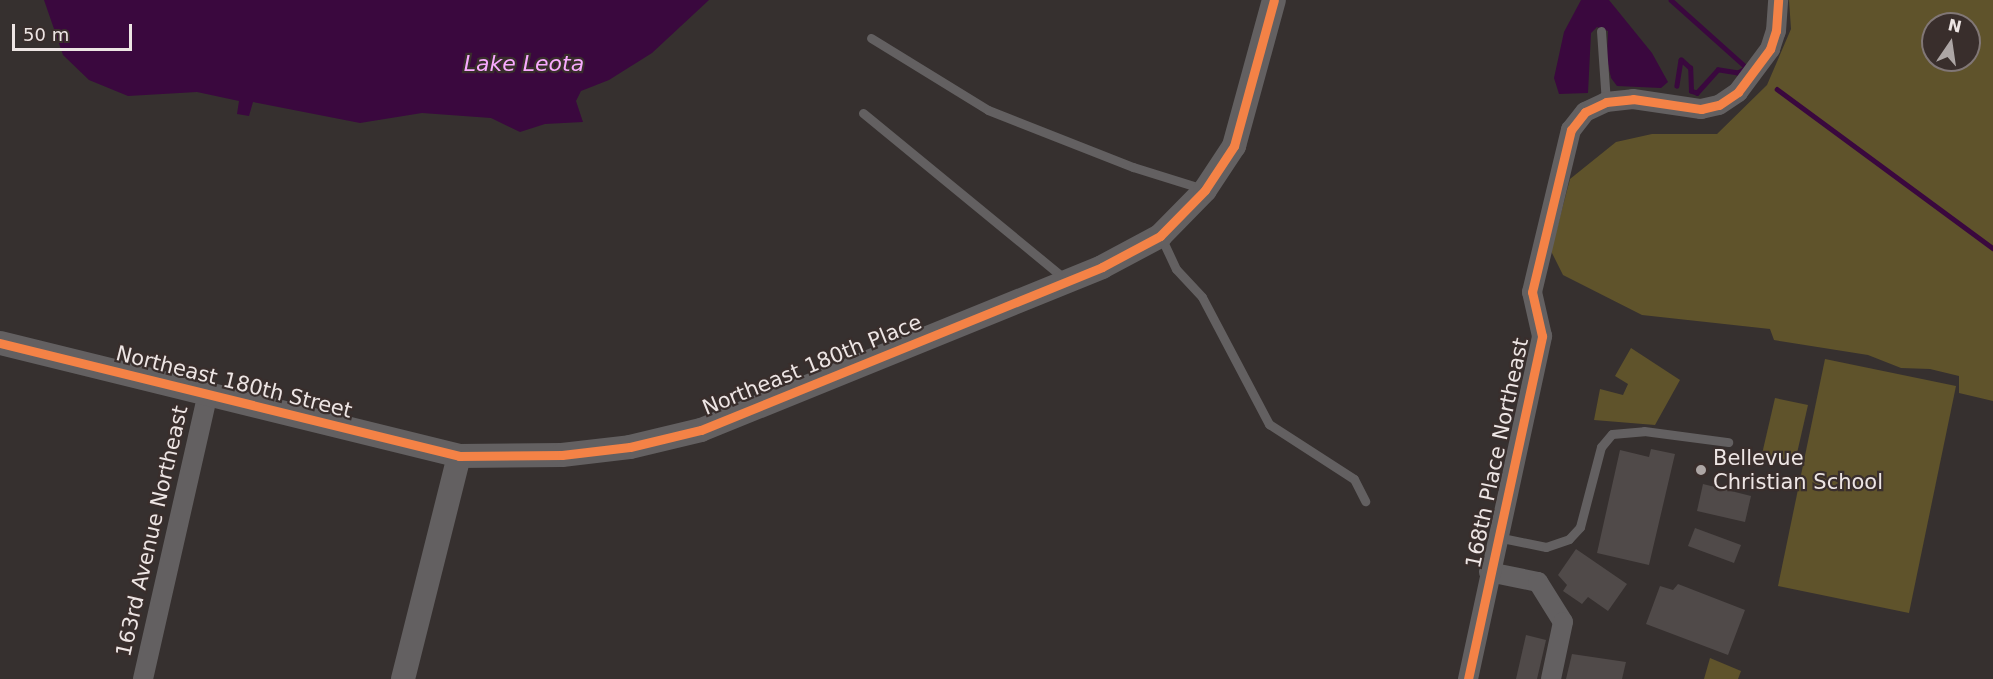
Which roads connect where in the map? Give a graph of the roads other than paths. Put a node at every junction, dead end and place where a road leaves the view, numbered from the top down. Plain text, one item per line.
1 (1274, 0) edge
2 (1778, 0) edge
3 (1601, 31) dead end
4 (871, 38) dead end
5 (1606, 102) junction
6 (863, 113) dead end
7 (1205, 190) junction
8 (1160, 236) junction
9 (1067, 281) junction
10 (0, 343) edge
11 (208, 393) junction
12 (1728, 442) dead end
13 (459, 456) junction
14 (1365, 501) dead end
15 (1497, 537) junction
16 (1489, 572) junction
17 (143, 679) edge
18 (403, 679) edge
19 (1468, 679) edge
20 (1551, 679) edge

1 - 7 street, Northeast 180th Place
2 - 5 street, 168th Place Northeast
3 - 5 lane
4 - 7 lane
5 - 15 street, 168th Place Northeast
6 - 9 lane
7 - 8 street, Northeast 180th Place
8 - 9 street, Northeast 180th Place
8 - 14 lane
9 - 13 street, Northeast 180th Place
10 - 11 street, Northeast 180th Street
11 - 13 street, Northeast 180th Street
11 - 17 street, 163rd Avenue Northeast
12 - 15 lane
13 - 18 street
15 - 16 street, 168th Place Northeast
16 - 19 street, 168th Place Northeast
16 - 20 street, 168th Place Northeast

